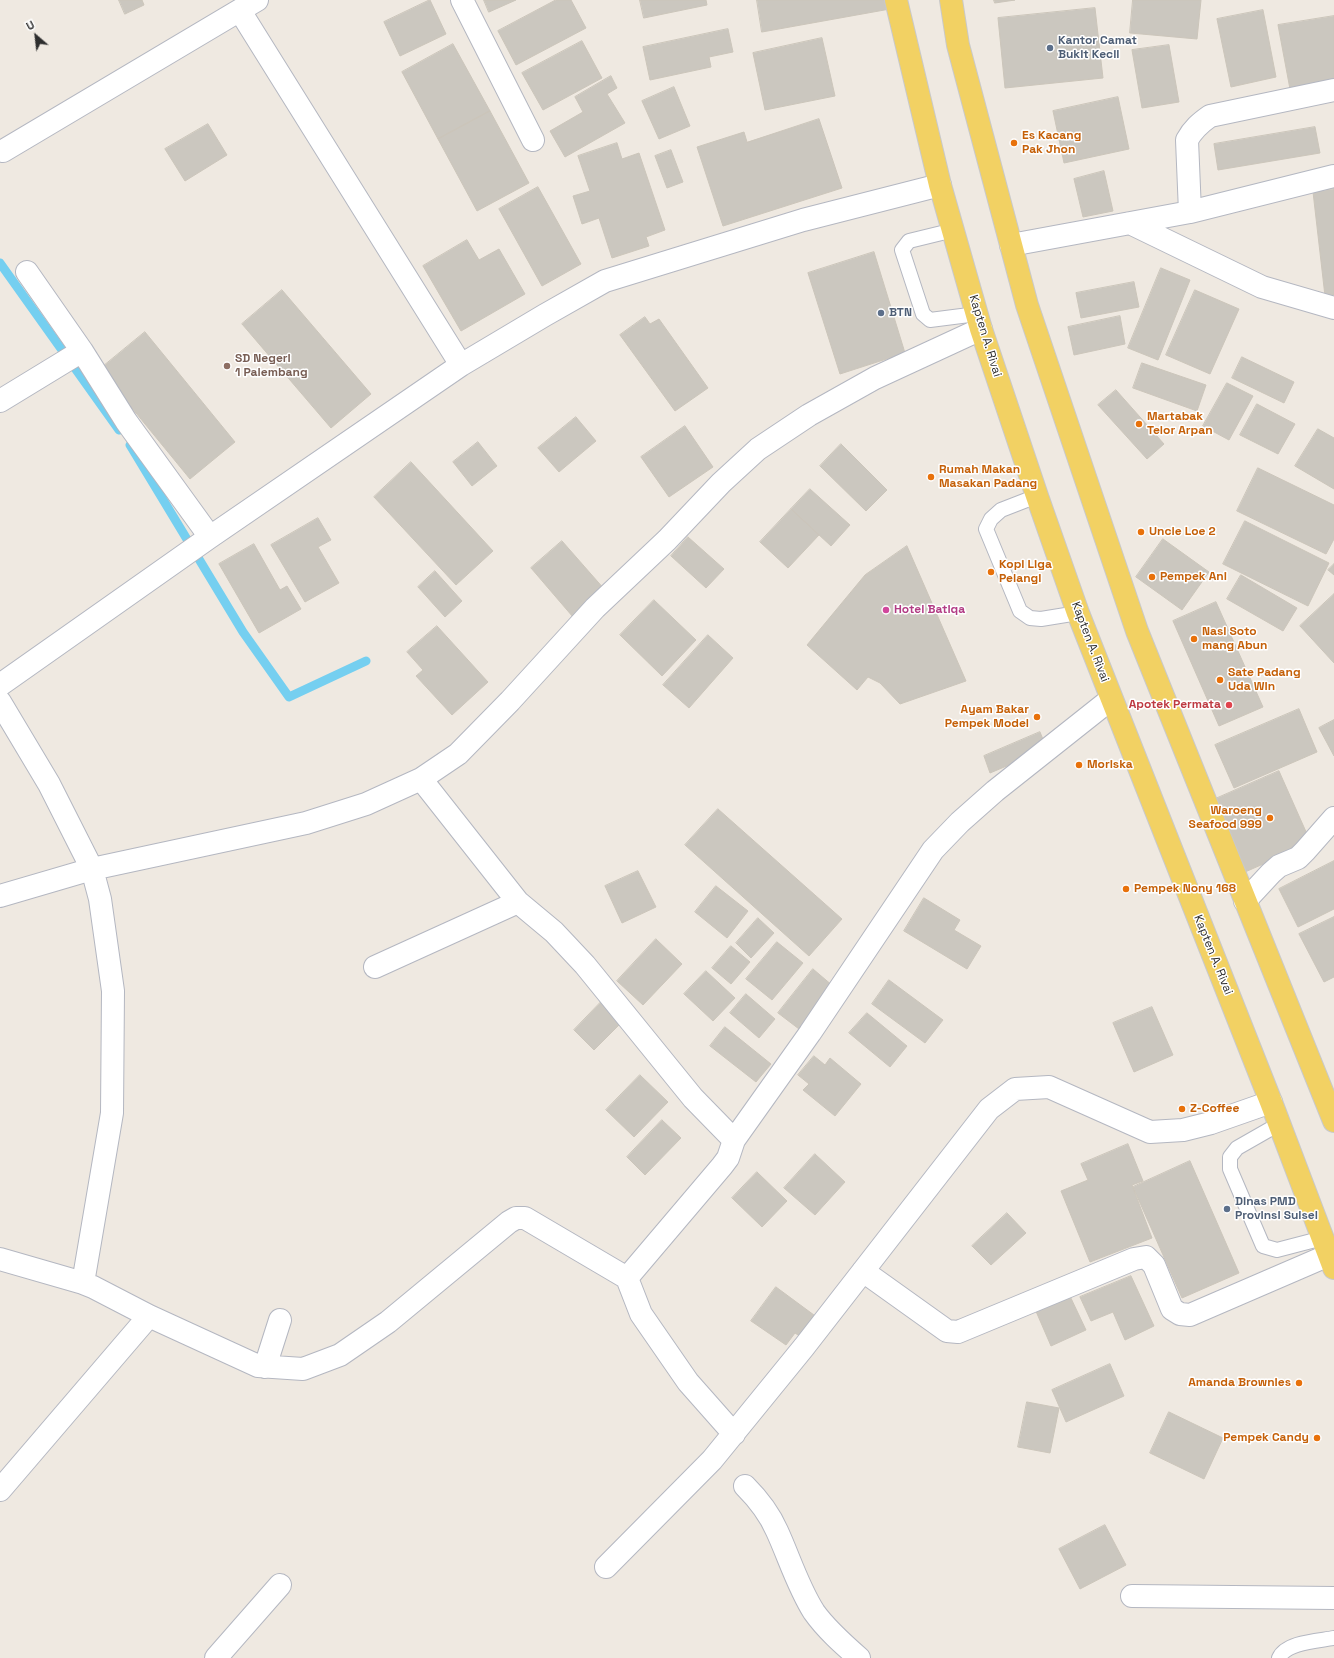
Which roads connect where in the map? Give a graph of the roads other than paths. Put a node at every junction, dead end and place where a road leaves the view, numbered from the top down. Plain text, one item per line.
1 (462, 0) edge
2 (896, 0) edge
3 (950, 0) edge
4 (249, 6) edge
5 (1334, 90) edge
6 (533, 140) dead end
7 (3, 150) dead end
8 (1334, 176) edge
9 (940, 185) junction
10 (1190, 212) junction
11 (1130, 223) junction
12 (954, 230) junction
13 (1011, 245) junction
14 (27, 272) dead end
15 (1334, 308) edge
16 (979, 322) junction
17 (78, 354) junction
18 (461, 366) junction
19 (0, 401) edge
20 (1037, 496) junction
21 (206, 539) junction
22 (1078, 613) junction
23 (0, 685) edge
24 (1111, 700) junction
25 (0, 702) edge
26 (421, 779) junction
27 (1334, 818) edge
28 (92, 869) junction
29 (0, 896) edge
30 (1245, 901) junction
31 (518, 902) junction
32 (375, 967) dead end
33 (1271, 1102) junction
34 (1334, 1121) edge
35 (1279, 1124) junction
36 (734, 1140) junction
37 (1328, 1254) edge
38 (0, 1259) edge
39 (863, 1271) junction
40 (627, 1278) junction
41 (83, 1283) junction
42 (149, 1316) junction
43 (280, 1320) dead end
44 (265, 1367) junction
45 (734, 1434) junction
46 (745, 1486) dead end
47 (0, 1490) edge
48 (606, 1567) dead end
49 (280, 1585) dead end
50 (1132, 1596) dead end
51 (1334, 1598) edge
52 (1334, 1638) edge
53 (216, 1658) edge
54 (859, 1658) edge
55 (1279, 1658) edge

1 - 6 street
2 - 9 main road, Kapten A. Rivai
3 - 13 main road
4 - 7 street
4 - 18 street
5 - 10 street
8 - 10 street
9 - 12 main road, Kapten A. Rivai
9 - 18 street
10 - 11 street
11 - 13 street
11 - 15 street
12 - 16 main road, Kapten A. Rivai
12 - 16 lane
13 - 30 main road
14 - 17 street
16 - 20 main road, Kapten A. Rivai
16 - 26 street
17 - 19 street
17 - 21 street
18 - 21 street
20 - 22 main road, Kapten A. Rivai
20 - 22 lane
21 - 23 street
22 - 24 main road, Kapten A. Rivai
24 - 33 main road, Kapten A. Rivai
24 - 36 street
25 - 28 street
26 - 28 street
26 - 31 street
27 - 30 street
28 - 29 street
28 - 41 street
30 - 34 main road
31 - 32 street
31 - 36 street
33 - 35 main road, Kapten A. Rivai
33 - 39 street
35 - 37 main road, Kapten A. Rivai
35 - 37 lane
36 - 40 street
37 - 39 street
38 - 41 street
39 - 45 street
40 - 44 street
40 - 45 street
41 - 42 street
42 - 44 street
42 - 47 street
43 - 44 street
45 - 48 street
46 - 54 street
49 - 53 street
50 - 51 street
52 - 55 lane

